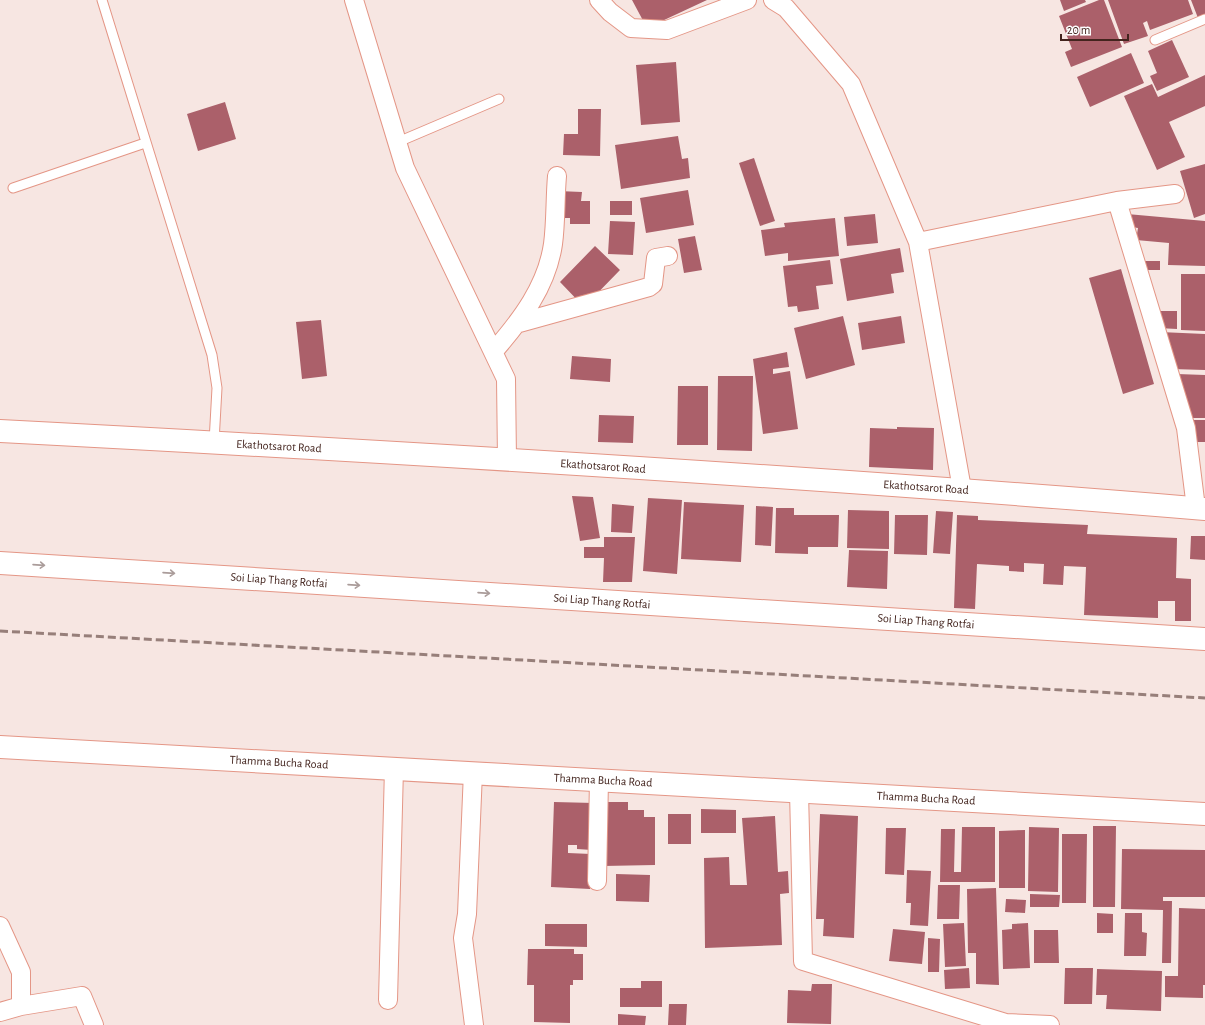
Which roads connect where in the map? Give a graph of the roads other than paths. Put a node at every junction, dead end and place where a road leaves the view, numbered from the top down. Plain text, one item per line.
1 (102, 0) edge
2 (354, 0) edge
3 (599, 0) edge
4 (747, 0) edge
5 (774, 0) edge
6 (1205, 18) edge
7 (1155, 40) dead end
8 (499, 99) dead end
9 (398, 142) junction
10 (145, 143) junction
11 (557, 176) dead end
12 (13, 188) dead end
13 (1175, 194) dead end
14 (1117, 201) junction
15 (918, 242) junction
16 (668, 256) dead end
17 (519, 323) junction
18 (494, 351) junction
19 (0, 431) edge
20 (214, 442) junction
21 (507, 460) junction
22 (962, 489) junction
23 (1200, 508) edge
24 (0, 563) edge
25 (1205, 638) edge
26 (0, 747) edge
27 (394, 768) junction
28 (474, 772) junction
29 (599, 780) junction
30 (799, 791) junction
31 (1205, 814) edge
32 (596, 882) dead end
33 (0, 926) edge
34 (388, 1000) dead end
35 (21, 1006) junction
36 (0, 1012) edge
37 (94, 1025) edge
38 (474, 1025) edge
39 (1050, 1025) edge

1 - 10 lane
2 - 9 street
3 - 4 street
5 - 15 street
6 - 7 lane
8 - 9 lane
9 - 18 street
10 - 12 lane
10 - 20 lane
11 - 17 street
13 - 14 street
14 - 15 street
14 - 23 street
15 - 22 street
16 - 17 street
17 - 18 street
18 - 21 street
19 - 20 main road, Ekathotsarot Road
20 - 21 main road, Ekathotsarot Road
21 - 22 main road, Ekathotsarot Road
22 - 23 main road, Ekathotsarot Road
24 -> 25 main road, Soi Liap Thang Rotfai
26 - 27 main road, Thamma Bucha Road
27 - 28 main road, Thamma Bucha Road
27 - 34 street
28 - 29 main road, Thamma Bucha Road
28 - 38 street
29 - 30 main road, Thamma Bucha Road
29 - 32 street
30 - 31 main road, Thamma Bucha Road
30 - 39 street
33 - 35 street
35 - 36 street
35 - 37 street

